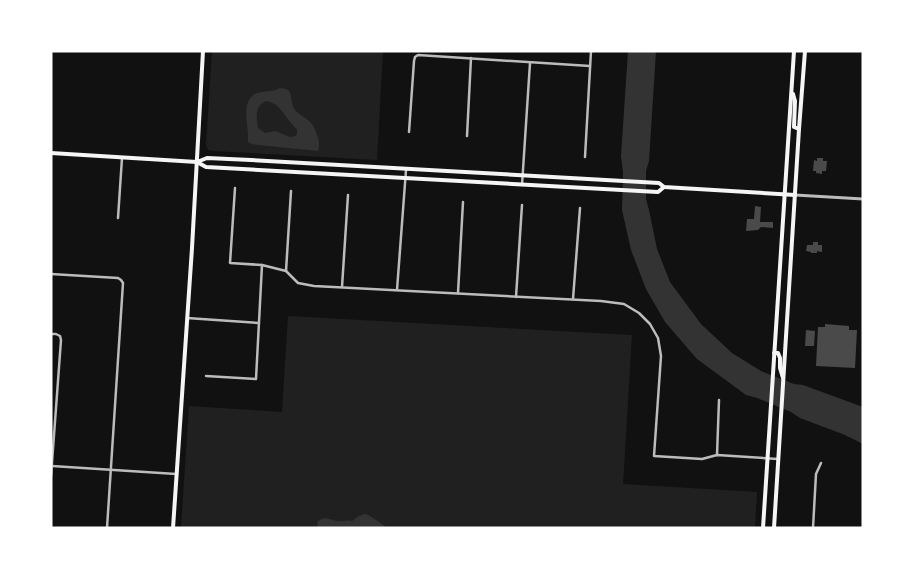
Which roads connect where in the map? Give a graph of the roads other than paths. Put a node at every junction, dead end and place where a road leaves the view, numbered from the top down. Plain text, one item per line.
1 (203, 51) edge
2 (591, 51) edge
3 (794, 51) edge
4 (805, 51) edge
5 (471, 58) junction
6 (530, 63) junction
7 (590, 66) junction
8 (792, 90) junction
9 (799, 129) junction
10 (410, 132) dead end
11 (467, 136) dead end
12 (51, 153) edge
13 (585, 157) dead end
14 (122, 158) junction
15 (197, 162) junction
16 (406, 170) junction
17 (523, 176) junction
18 (405, 179) junction
19 (522, 185) junction
20 (235, 188) dead end
21 (664, 188) junction
22 (291, 191) dead end
23 (785, 194) junction
24 (348, 195) dead end
25 (795, 195) junction
26 (863, 199) edge
27 (463, 202) dead end
28 (522, 205) dead end
29 (580, 208) dead end
30 (118, 218) dead end
31 (262, 265) junction
32 (286, 271) junction
33 (51, 274) edge
34 (342, 287) junction
35 (397, 290) junction
36 (458, 293) junction
37 (516, 297) junction
38 (573, 299) junction
39 (187, 318) junction
40 (776, 320) junction
41 (787, 321) junction
42 (259, 323) junction
43 (51, 334) edge
44 (774, 353) junction
45 (206, 376) dead end
46 (784, 380) junction
47 (719, 400) dead end
48 (717, 454) junction
49 (767, 458) junction
50 (778, 459) junction
51 (820, 462) dead end
52 (52, 466) edge
53 (111, 470) junction
54 (176, 474) junction
55 (51, 476) edge
56 (107, 528) edge
57 (173, 528) edge
58 (763, 528) edge
59 (774, 528) edge
60 (813, 528) edge

1 - 15 main road
2 - 7 street
3 - 8 main road
4 - 9 main road
5 - 6 street
5 - 10 street
5 - 11 street
6 - 7 street
6 - 17 street
7 - 13 street
8 - 9 main road
8 - 23 main road
9 - 25 main road
12 - 14 main road
14 - 15 main road
14 - 30 street
15 - 16 main road
15 - 18 main road
15 - 39 main road
16 - 17 main road
16 - 18 street
17 - 19 street
17 - 21 main road
18 - 19 main road
18 - 35 street
19 - 21 main road
20 - 31 street
21 - 23 main road
22 - 32 street
23 - 25 main road
23 - 40 main road
24 - 34 street
25 - 26 street
25 - 41 main road
27 - 36 street
28 - 37 street
29 - 38 street
31 - 32 street
31 - 42 street
32 - 34 street
33 - 53 street
34 - 35 street
35 - 36 street
36 - 37 street
37 - 38 street
38 - 48 street
39 - 42 street
39 - 54 main road
40 - 41 main road
40 - 44 main road
41 - 46 main road
42 - 45 street
43 - 52 street
44 - 46 main road
44 - 49 main road
46 - 50 main road
47 - 48 street
48 - 49 street
49 - 50 street
49 - 58 main road
50 - 59 main road
51 - 60 street
52 - 53 street
52 - 55 street
53 - 54 street
53 - 56 street
54 - 57 main road

